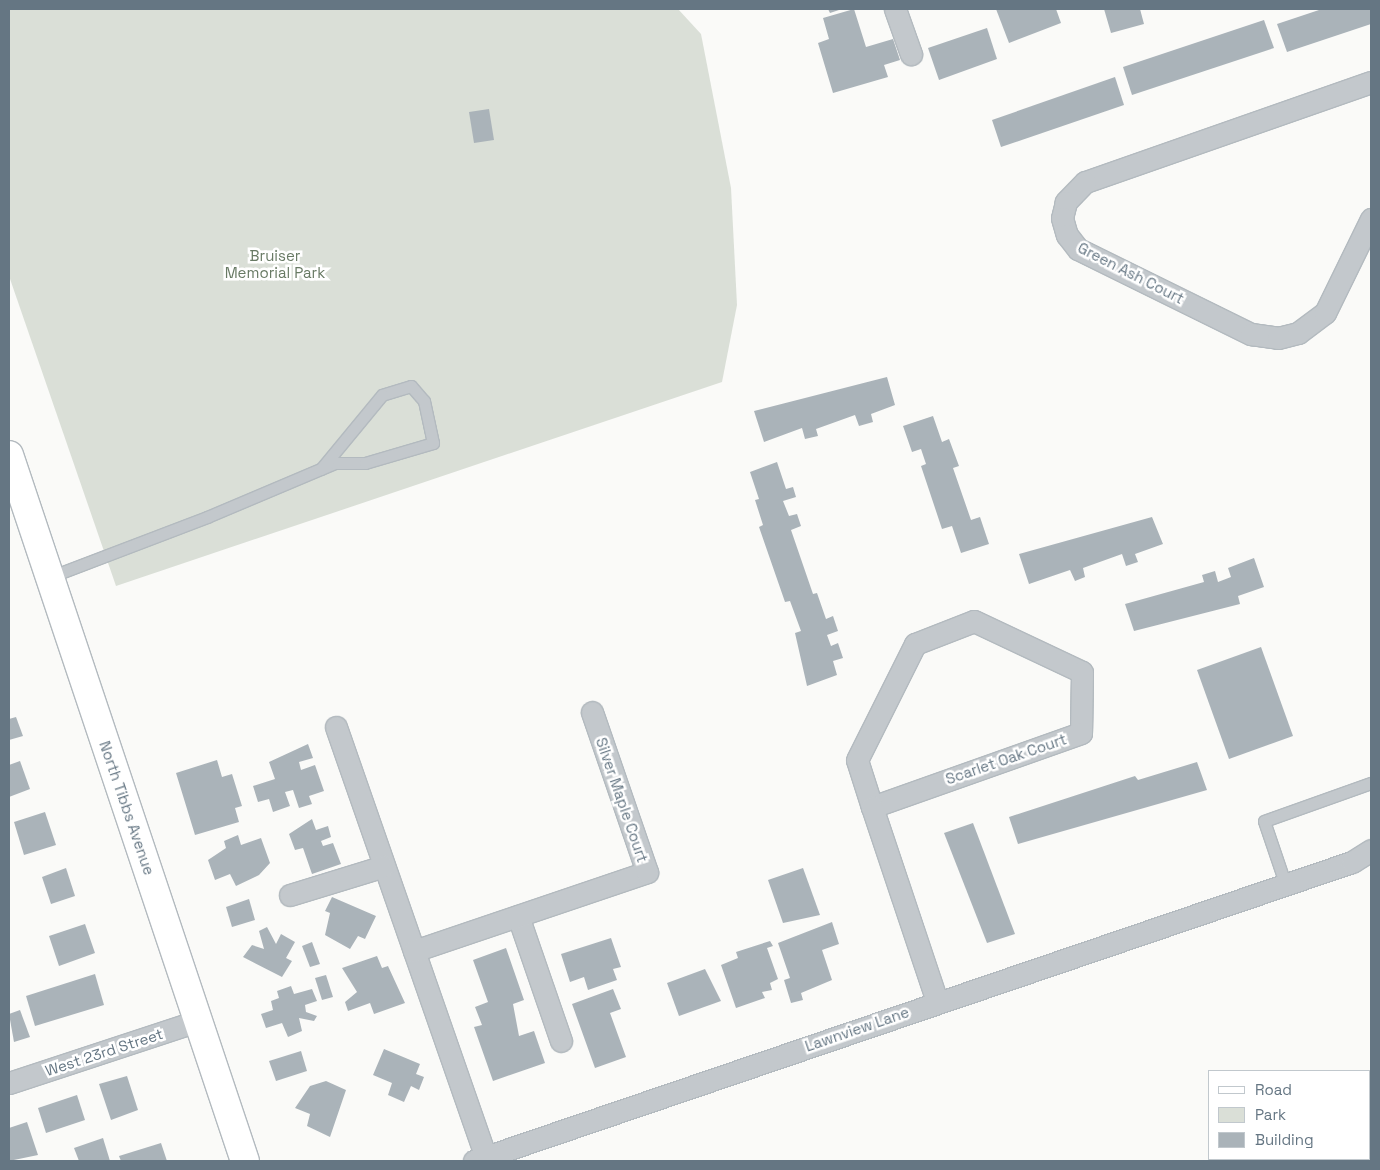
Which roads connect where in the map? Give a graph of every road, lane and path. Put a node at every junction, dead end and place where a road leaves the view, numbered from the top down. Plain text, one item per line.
1 (895, 9) edge
2 (911, 54) dead end
3 (1371, 82) edge
4 (1371, 219) edge
5 (9, 455) edge
6 (321, 469) junction
7 (50, 578) junction
8 (592, 712) dead end
9 (336, 727) dead end
10 (1371, 783) edge
11 (872, 807) junction
12 (1370, 851) edge
13 (384, 866) junction
14 (1285, 883) junction
15 (290, 896) dead end
16 (518, 916) junction
17 (414, 951) junction
18 (937, 1001) junction
19 (198, 1021) junction
20 (560, 1041) dead end
21 (9, 1083) edge
22 (480, 1159) edge
23 (245, 1161) edge

1 - 2 street
3 - 4 street, Green Ash Court
5 - 7 street, North Tibbs Avenue
6 - 6 lane
6 - 7 lane
7 - 19 street, North Tibbs Avenue
8 - 16 street, Silver Maple Court
9 - 13 street
10 - 14 lane
11 - 11 street, Scarlet Oak Court
11 - 18 street, Scarlet Oak Court
12 - 14 street, Lawnview Lane
13 - 15 street
13 - 17 street
14 - 18 street, Lawnview Lane
16 - 17 street, Silver Maple Court
16 - 20 street
17 - 22 street
18 - 22 street, Lawnview Lane
19 - 21 street, West 23rd Street
19 - 23 street, North Tibbs Avenue

